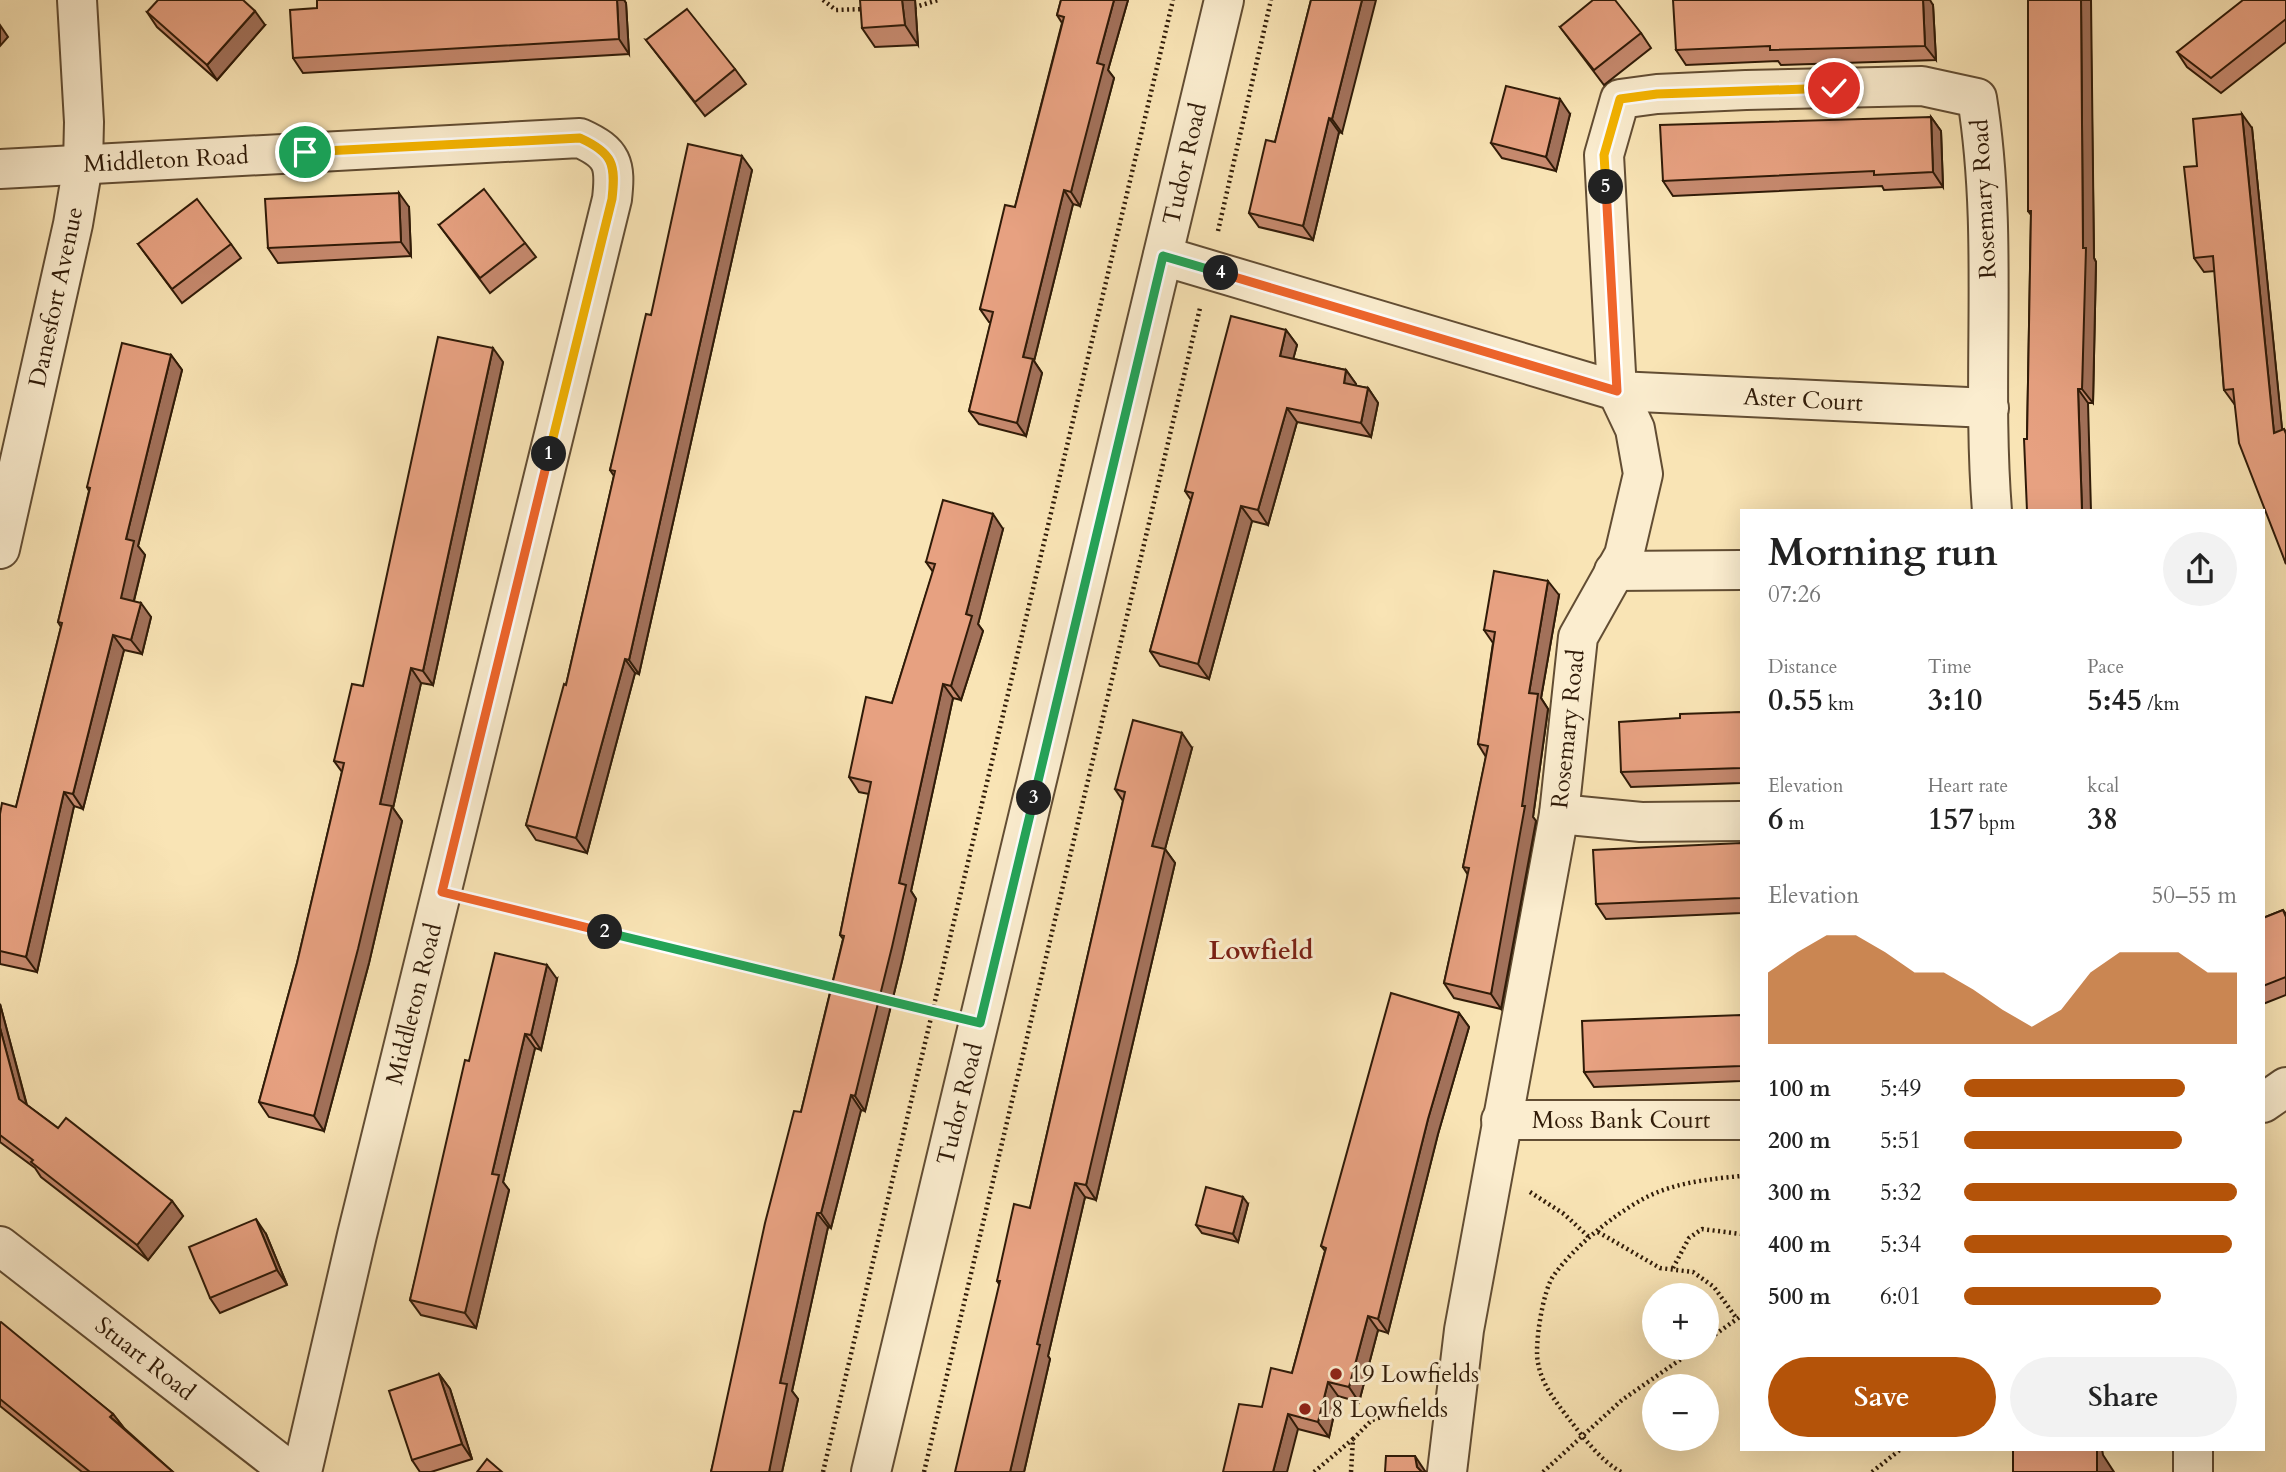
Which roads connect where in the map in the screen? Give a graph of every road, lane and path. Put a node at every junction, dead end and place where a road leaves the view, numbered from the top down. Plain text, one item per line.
1 (77, 0) edge
2 (823, 0) edge
3 (938, 0) edge
4 (1173, 0) edge
5 (1224, 0) edge
6 (1271, 0) edge
7 (876, 9) edge
8 (902, 9) edge
9 (83, 165) junction
10 (0, 169) edge
11 (1163, 256) junction
12 (1209, 270) junction
13 (1617, 391) junction
14 (1989, 408) junction
15 (1992, 509) edge
16 (0, 549) edge
17 (1740, 570) edge
18 (1614, 571) junction
19 (1559, 814) junction
20 (1740, 821) edge
21 (442, 892) junction
22 (840, 989) edge
23 (880, 999) edge
24 (933, 1012) junction
25 (980, 1023) junction
26 (2286, 1087) edge
27 (2265, 1102) edge
28 (1501, 1120) junction
29 (1740, 1120) edge
30 (1493, 1167) junction
31 (1740, 1176) edge
32 (1597, 1232) junction
33 (1740, 1234) edge
34 (1590, 1238) junction
35 (0, 1246) edge
36 (1673, 1268) junction
37 (1739, 1317) edge
38 (1719, 1332) edge
39 (1680, 1360) edge
40 (1458, 1377) junction
41 (1583, 1436) junction
42 (1353, 1439) junction
43 (1898, 1451) edge
44 (2193, 1451) edge
45 (291, 1472) edge
46 (302, 1472) edge
47 (823, 1472) edge
48 (871, 1472) edge
49 (924, 1472) edge
50 (1314, 1472) edge
51 (1351, 1472) edge
52 (1447, 1472) edge
53 (1543, 1472) edge
54 (1620, 1472) edge
55 (1872, 1472) edge
56 (2193, 1472) edge

1 - 9 street, Danesfort Avenue
2 - 7 path
3 - 8 path
4 - 24 path
5 - 11 street, Tudor Road
6 - 12 path
9 - 10 street, Middleton Road
9 - 16 street, Danesfort Avenue
9 - 21 street, Middleton Road
11 - 12 street, Aster Court
11 - 25 street, Tudor Road
12 - 13 street, Aster Court
12 - 49 path
13 - 14 street, Aster Court
13 - 14 street, Rosemary Road
13 - 18 street, Rosemary Road
14 - 15 street, Rosemary Road
17 - 18 street
18 - 19 street, Rosemary Road
19 - 20 street
19 - 28 street, Rosemary Road
21 - 22 path
21 - 46 street, Middleton Road
23 - 24 path
24 - 25 path
24 - 47 path
25 - 48 street, Tudor Road
26 - 27 street
28 - 29 street, Moss Bank Court
28 - 30 street, Rosemary Road
30 - 34 path
30 - 40 street, Rosemary Road
31 - 32 path
32 - 34 path
32 - 36 path
33 - 36 path
34 - 41 path
35 - 45 street, Stuart Road
36 - 37 path
37 - 38 path
39 - 41 path
40 - 42 path
40 - 52 street, Rosemary Road
41 - 53 path
41 - 54 path
42 - 50 path
42 - 51 path
43 - 55 path
44 - 56 street

